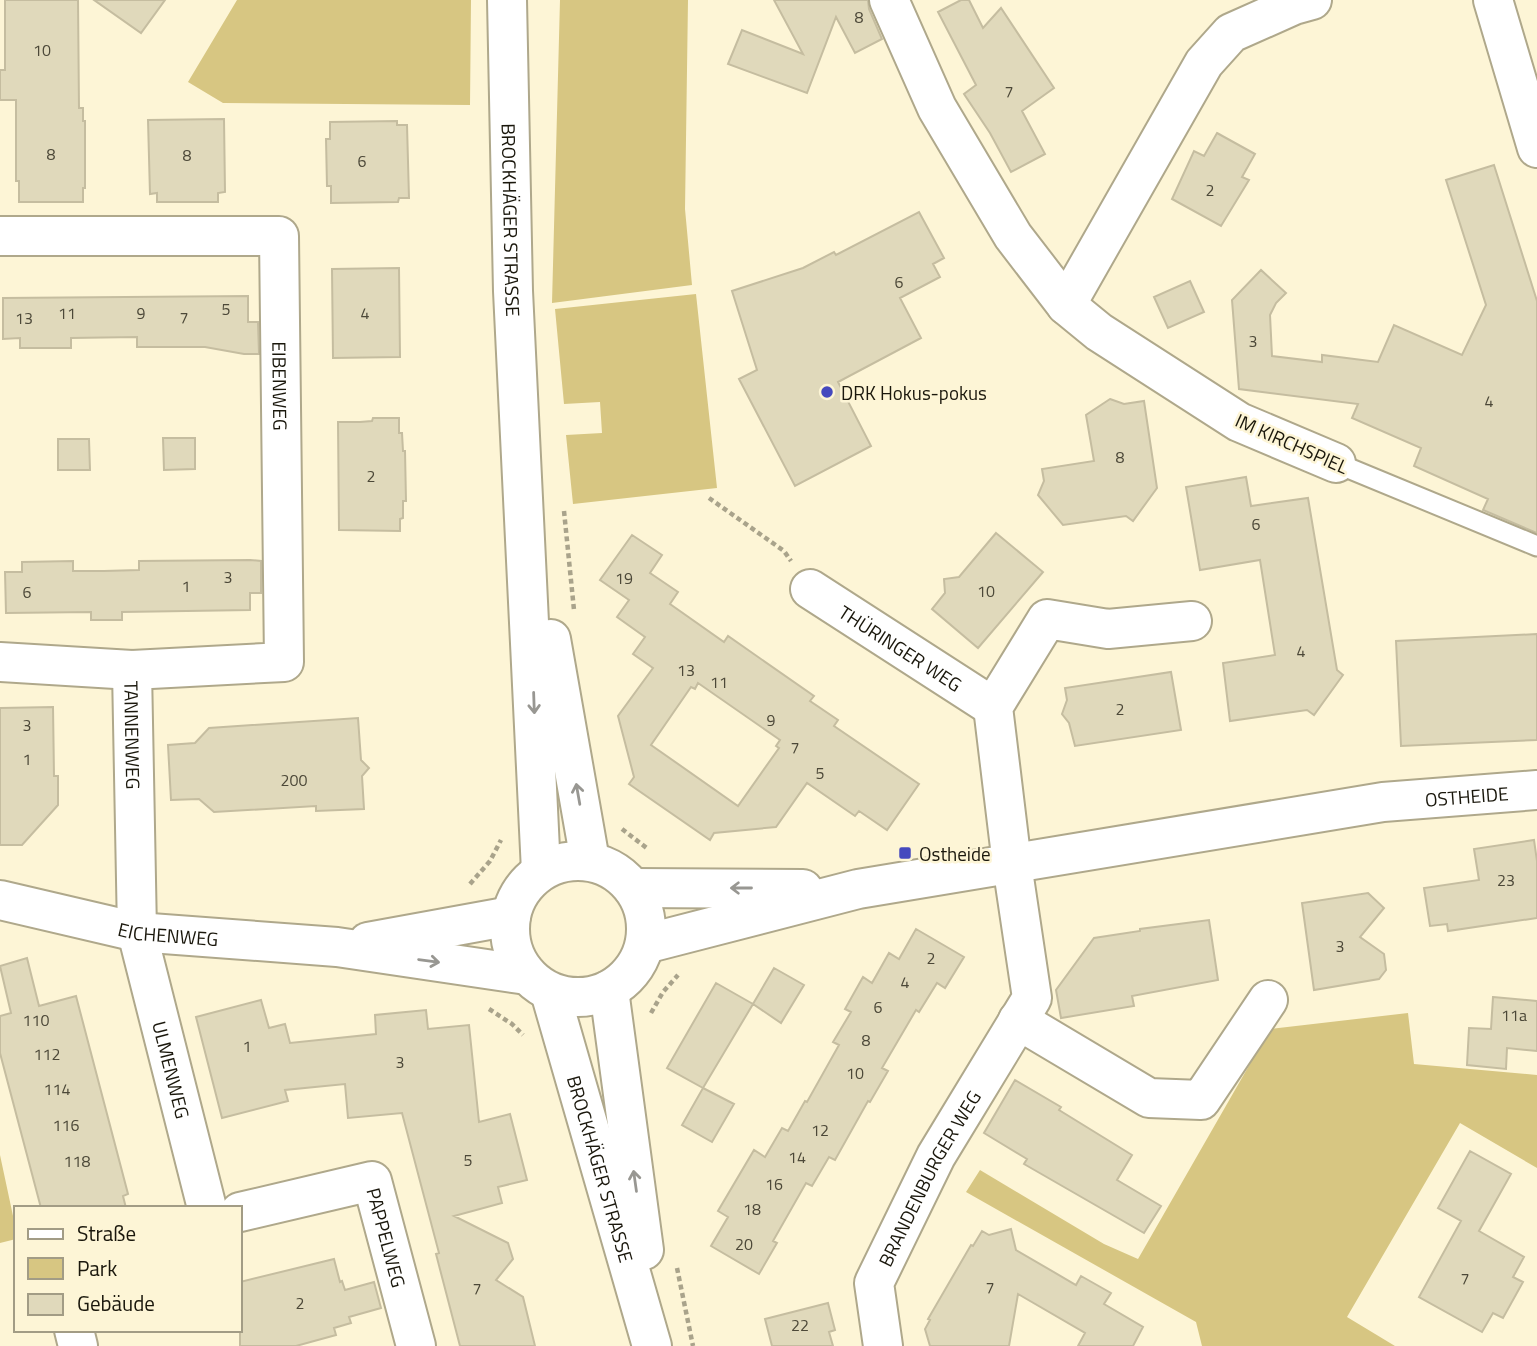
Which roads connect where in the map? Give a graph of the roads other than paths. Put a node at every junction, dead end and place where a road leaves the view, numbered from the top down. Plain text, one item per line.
1 (507, 0) edge
2 (889, 0) edge
3 (1493, 0) edge
4 (1300, 2) edge
5 (1537, 148) edge
6 (0, 236) edge
7 (1066, 305) junction
8 (522, 439) junction
9 (1336, 463) joint
10 (1537, 546) edge
11 (810, 589) road end
12 (1192, 621) dead end
13 (0, 662) edge
14 (132, 670) junction
15 (993, 707) junction
16 (1537, 790) edge
17 (590, 861) junction
18 (1012, 864) junction
19 (541, 871) junction
20 (633, 888) junction
21 (858, 889) junction
22 (0, 900) edge
23 (511, 916) junction
24 (137, 932) junction
25 (645, 944) junction
26 (337, 947) junction
27 (539, 984) junction
28 (609, 990) junction
29 (1268, 1000) dead end
30 (1018, 1020) junction
31 (206, 1206) edge
32 (242, 1212) edge
33 (416, 1346) edge
34 (652, 1346) edge
35 (657, 1346) edge
36 (883, 1346) edge

1 - 8 street, BROCKHÄGER STRASSE
2 - 7 street, IM KIRCHSPIEL
3 - 5 street
4 - 7 street
6 - 14 street, EIBENWEG
7 - 9 street, IM KIRCHSPIEL
17 -> 8 street, BROCKHÄGER STRASSE
8 -> 19 street, BROCKHÄGER STRASSE
9 - 10 lane, IM KIRCHSPIEL
11 - 15 street, THÜRINGER WEG
12 - 15 street
13 - 14 street, TANNENWEG
14 - 24 street, TANNENWEG
15 - 18 street
16 - 18 street, OSTHEIDE
17 - 19 street
17 - 20 street
18 - 21 street, OSTHEIDE
18 - 30 street, BRANDENBURGER WEG
19 - 23 street
21 -> 20 street, OSTHEIDE
20 - 25 street
21 - 25 street, OSTHEIDE
22 - 24 street, EICHENWEG
23 - 26 street, EICHENWEG
23 - 27 street
24 - 26 street, EICHENWEG
24 - 31 street, ULMENWEG
25 - 28 street
26 -> 27 street, EICHENWEG
27 - 28 street
27 - 34 street, BROCKHÄGER STRASSE
35 -> 28 street, BROCKHÄGER STRASSE
29 - 30 street
30 - 36 street, BRANDENBURGER WEG
32 - 33 street, PAPPELWEG

